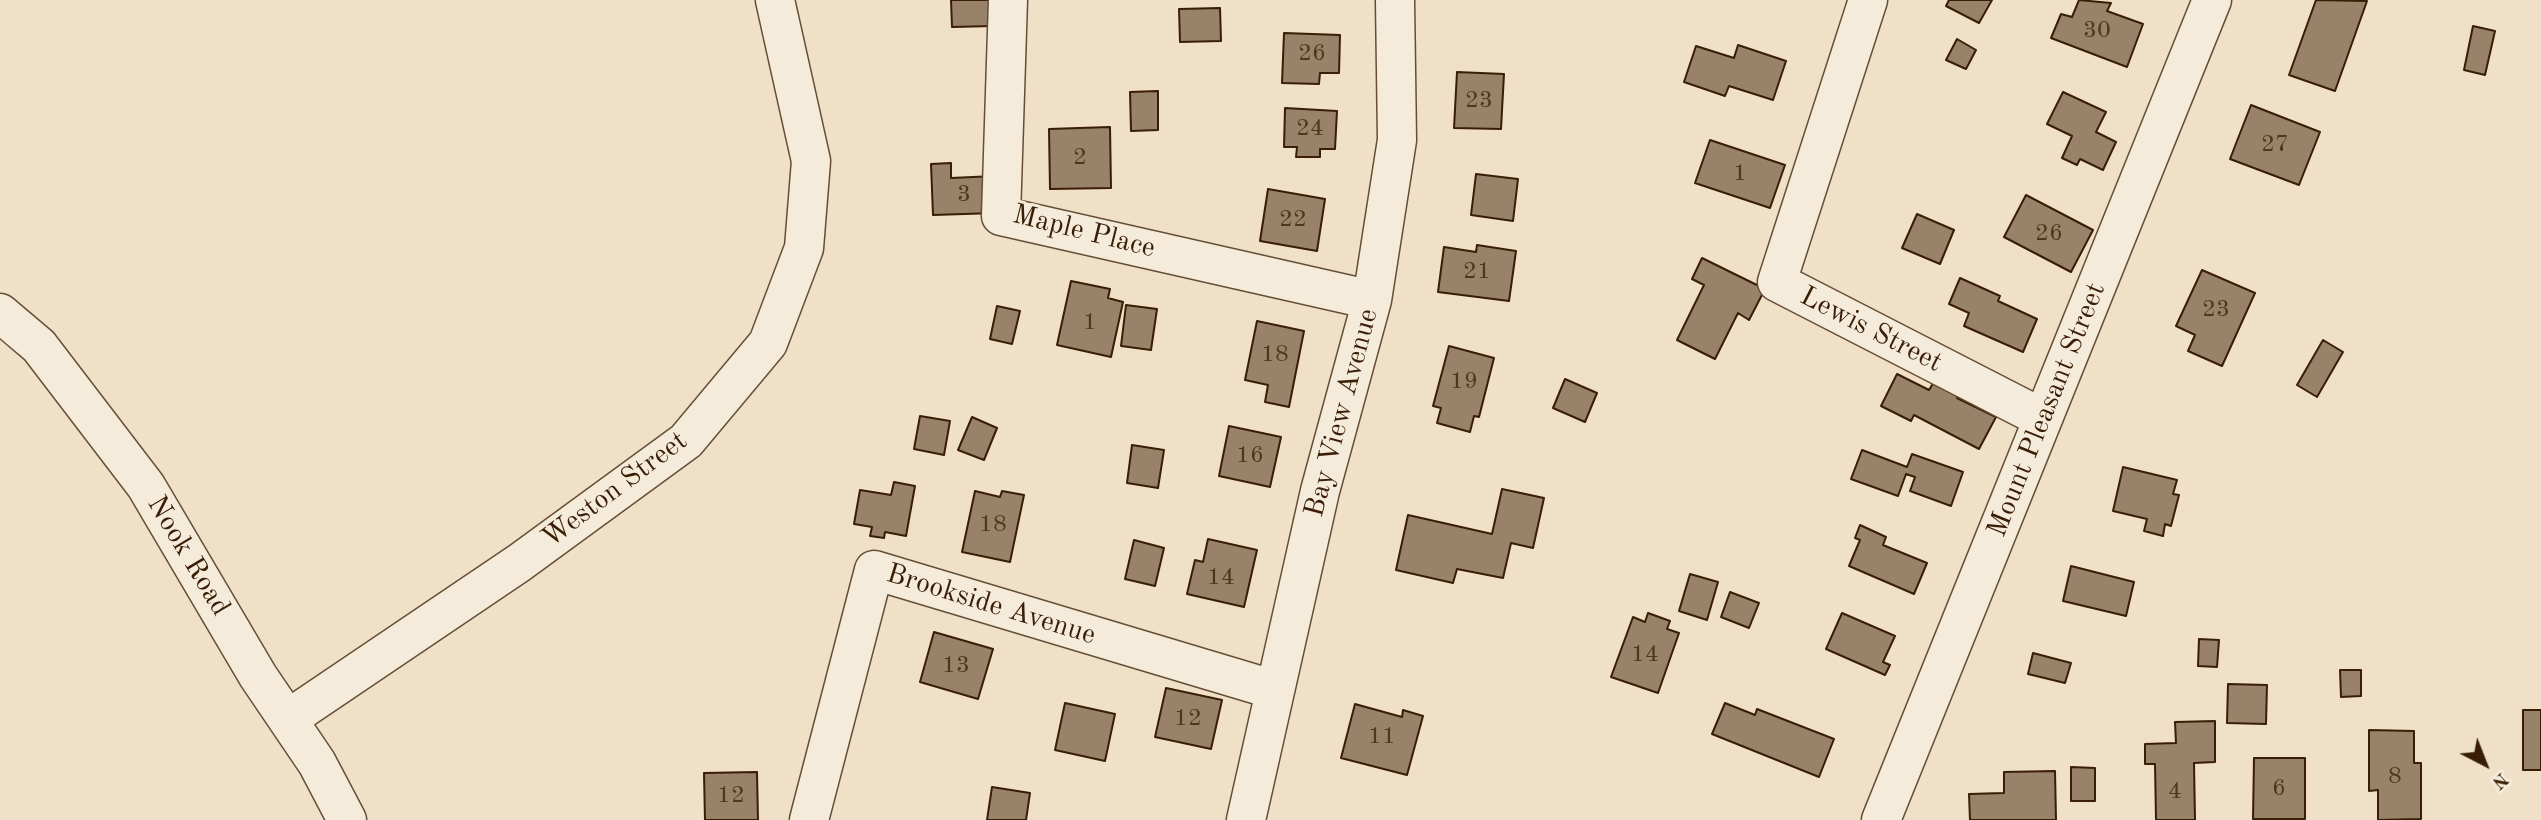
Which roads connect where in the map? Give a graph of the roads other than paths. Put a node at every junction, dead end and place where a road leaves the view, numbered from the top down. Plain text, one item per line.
1 (775, 0) edge
2 (1008, 0) edge
3 (1395, 0) edge
4 (1868, 0) edge
5 (2212, 0) edge
6 (1372, 300) junction
7 (0, 313) edge
8 (2042, 418) junction
9 (1275, 690) junction
10 (288, 719) junction
11 (347, 820) edge
12 (809, 820) edge
13 (1246, 820) edge
14 (1881, 820) edge

1 - 10 street, Weston Street
2 - 6 street, Maple Place
3 - 6 street, Bay View Avenue
4 - 8 street, Lewis Street
5 - 8 street, Mount Pleasant Street
6 - 9 street, Bay View Avenue
7 - 10 street, Nook Road
8 - 14 street, Mount Pleasant Street
9 - 12 street, Brookside Avenue
9 - 13 street, Bay View Avenue
10 - 11 street, Nook Road

